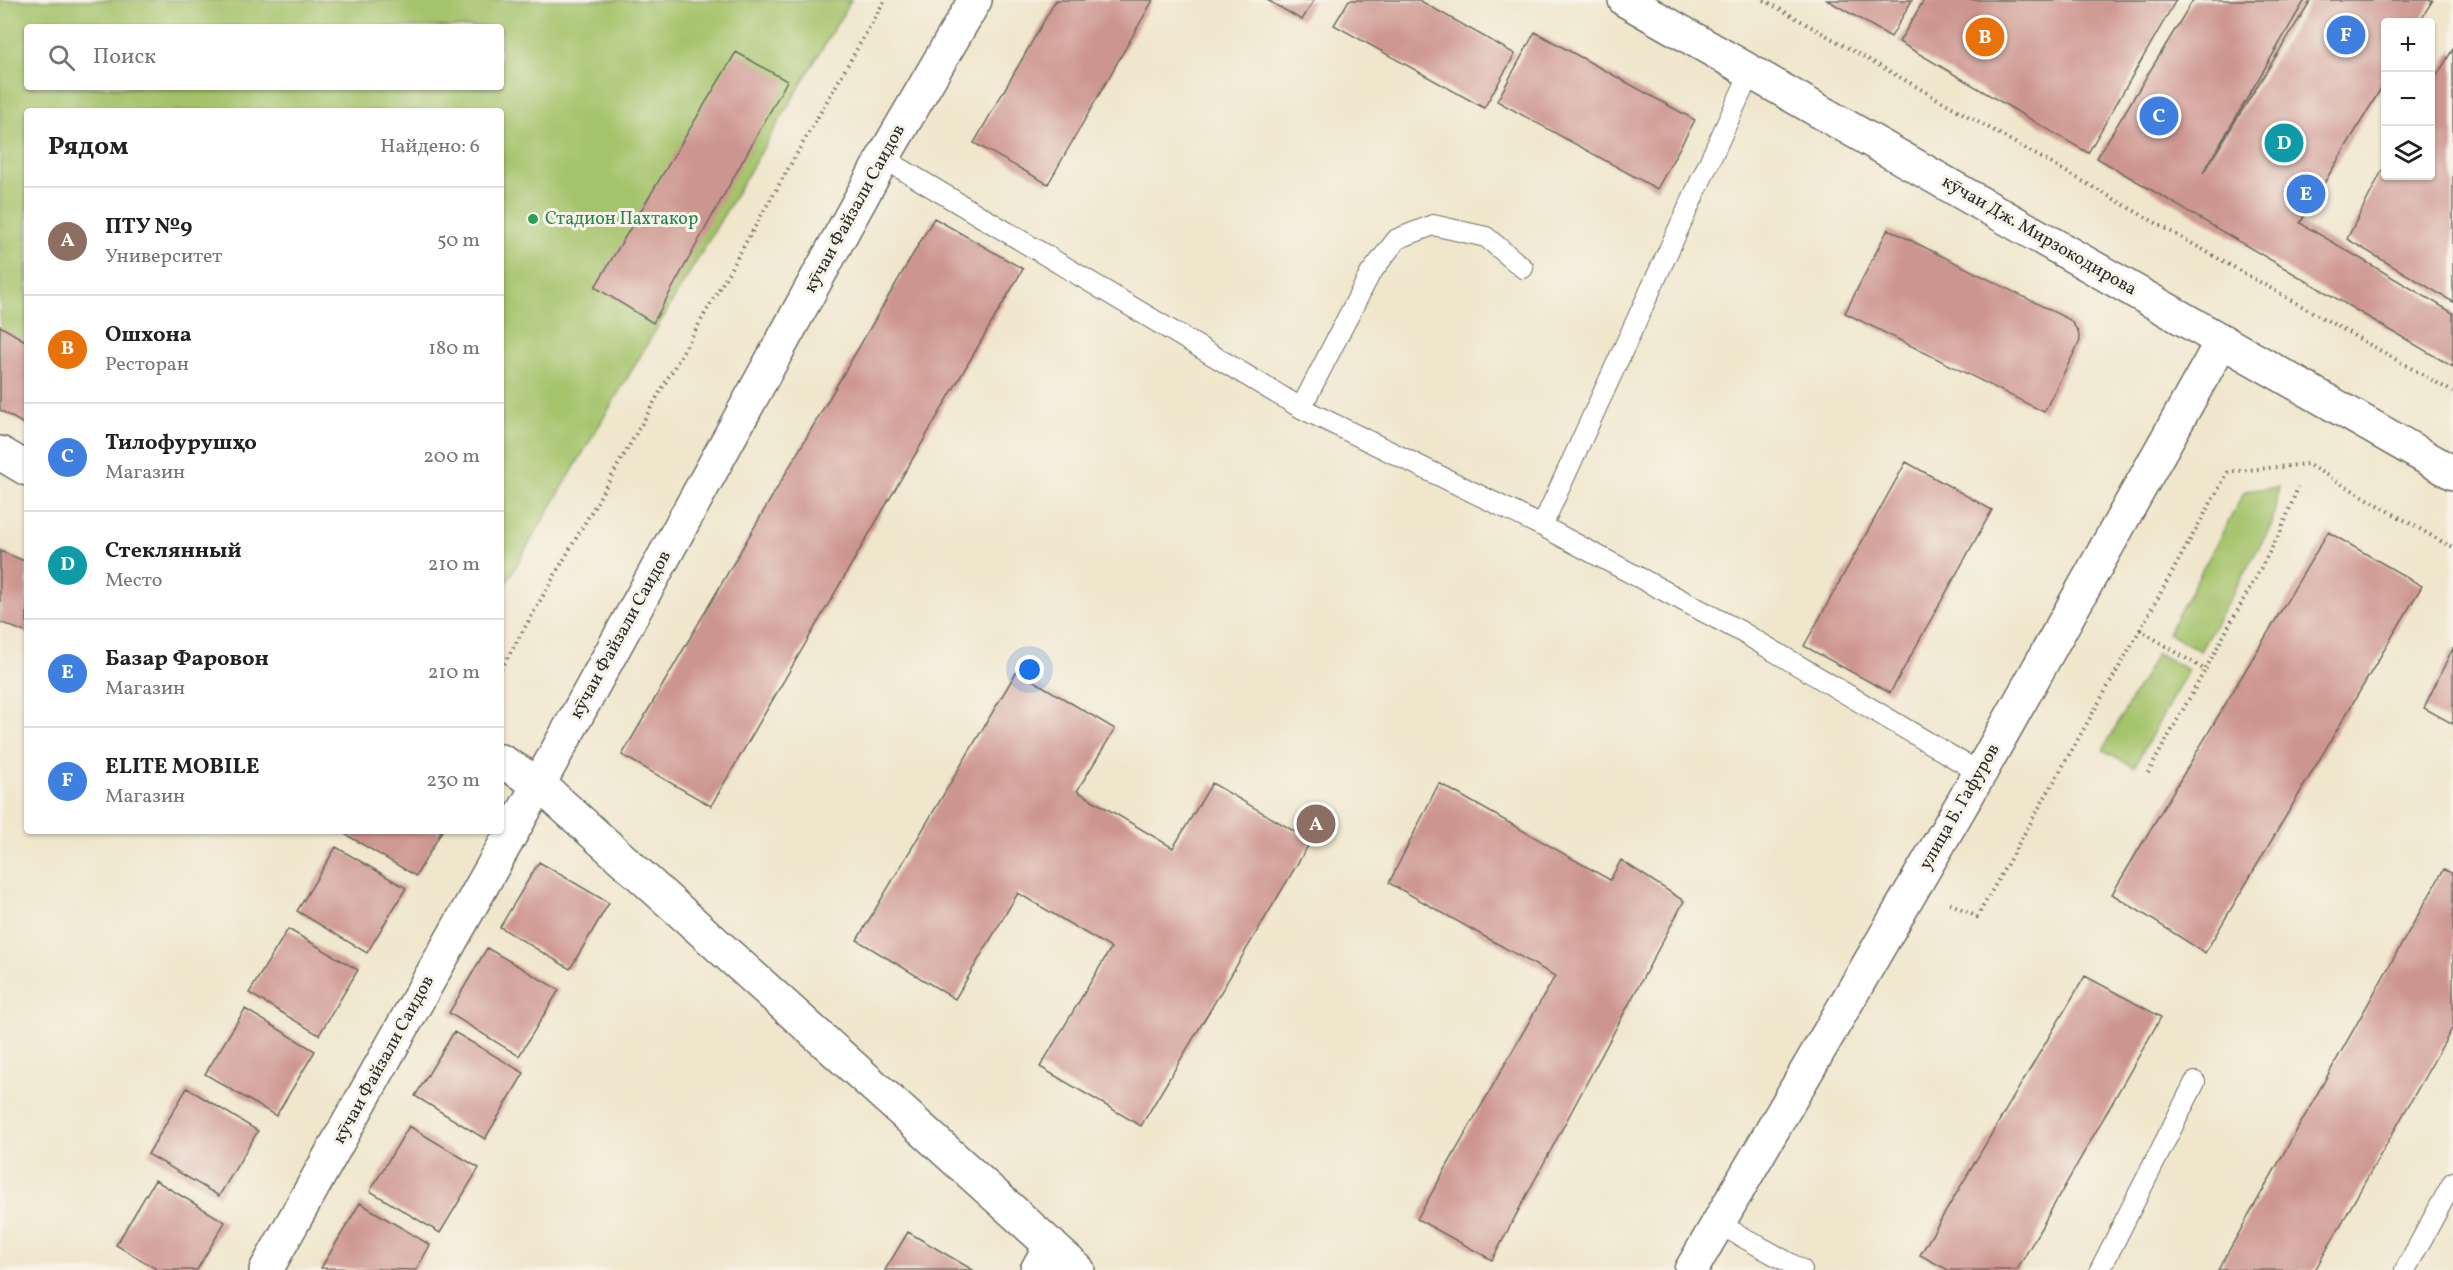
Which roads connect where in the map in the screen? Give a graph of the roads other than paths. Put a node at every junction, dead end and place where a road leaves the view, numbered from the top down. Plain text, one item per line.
1 (975, 0) edge
2 (1624, 0) edge
3 (1751, 71) junction
4 (883, 158) junction
5 (1523, 268) dead end
6 (2222, 341) junction
7 (1301, 408) junction
8 (0, 453) edge
9 (24, 468) edge
10 (2453, 473) edge
11 (1542, 526) junction
12 (504, 763) edge
13 (1980, 773) junction
14 (539, 784) junction
15 (2195, 1082) dead end
16 (2453, 1182) edge
17 (1719, 1224) junction
18 (1044, 1258) edge
19 (266, 1270) edge
20 (1078, 1270) edge
21 (1691, 1270) edge
22 (1802, 1270) edge
23 (2100, 1270) edge
24 (2405, 1270) edge

1 - 4 street, кӯчаи Файзали Саидов
2 - 3 street, кӯчаи Дж. Мирзокодирова
3 - 6 street, кӯчаи Дж. Мирзокодирова
3 - 11 lane
4 - 7 lane
4 - 14 street, кӯчаи Файзали Саидов
5 - 7 lane
6 - 10 street, кӯчаи Дж. Мирзокодирова
6 - 13 street, улица Б. Гафуров
7 - 11 lane
8 - 9 street
11 - 13 lane
12 - 14 street
13 - 17 street, улица Б. Гафуров
14 - 18 street
14 - 19 street, кӯчаи Файзали Саидов
15 - 23 lane
16 - 24 lane
17 - 21 street, улица Б. Гафуров
17 - 22 lane
18 - 20 street

